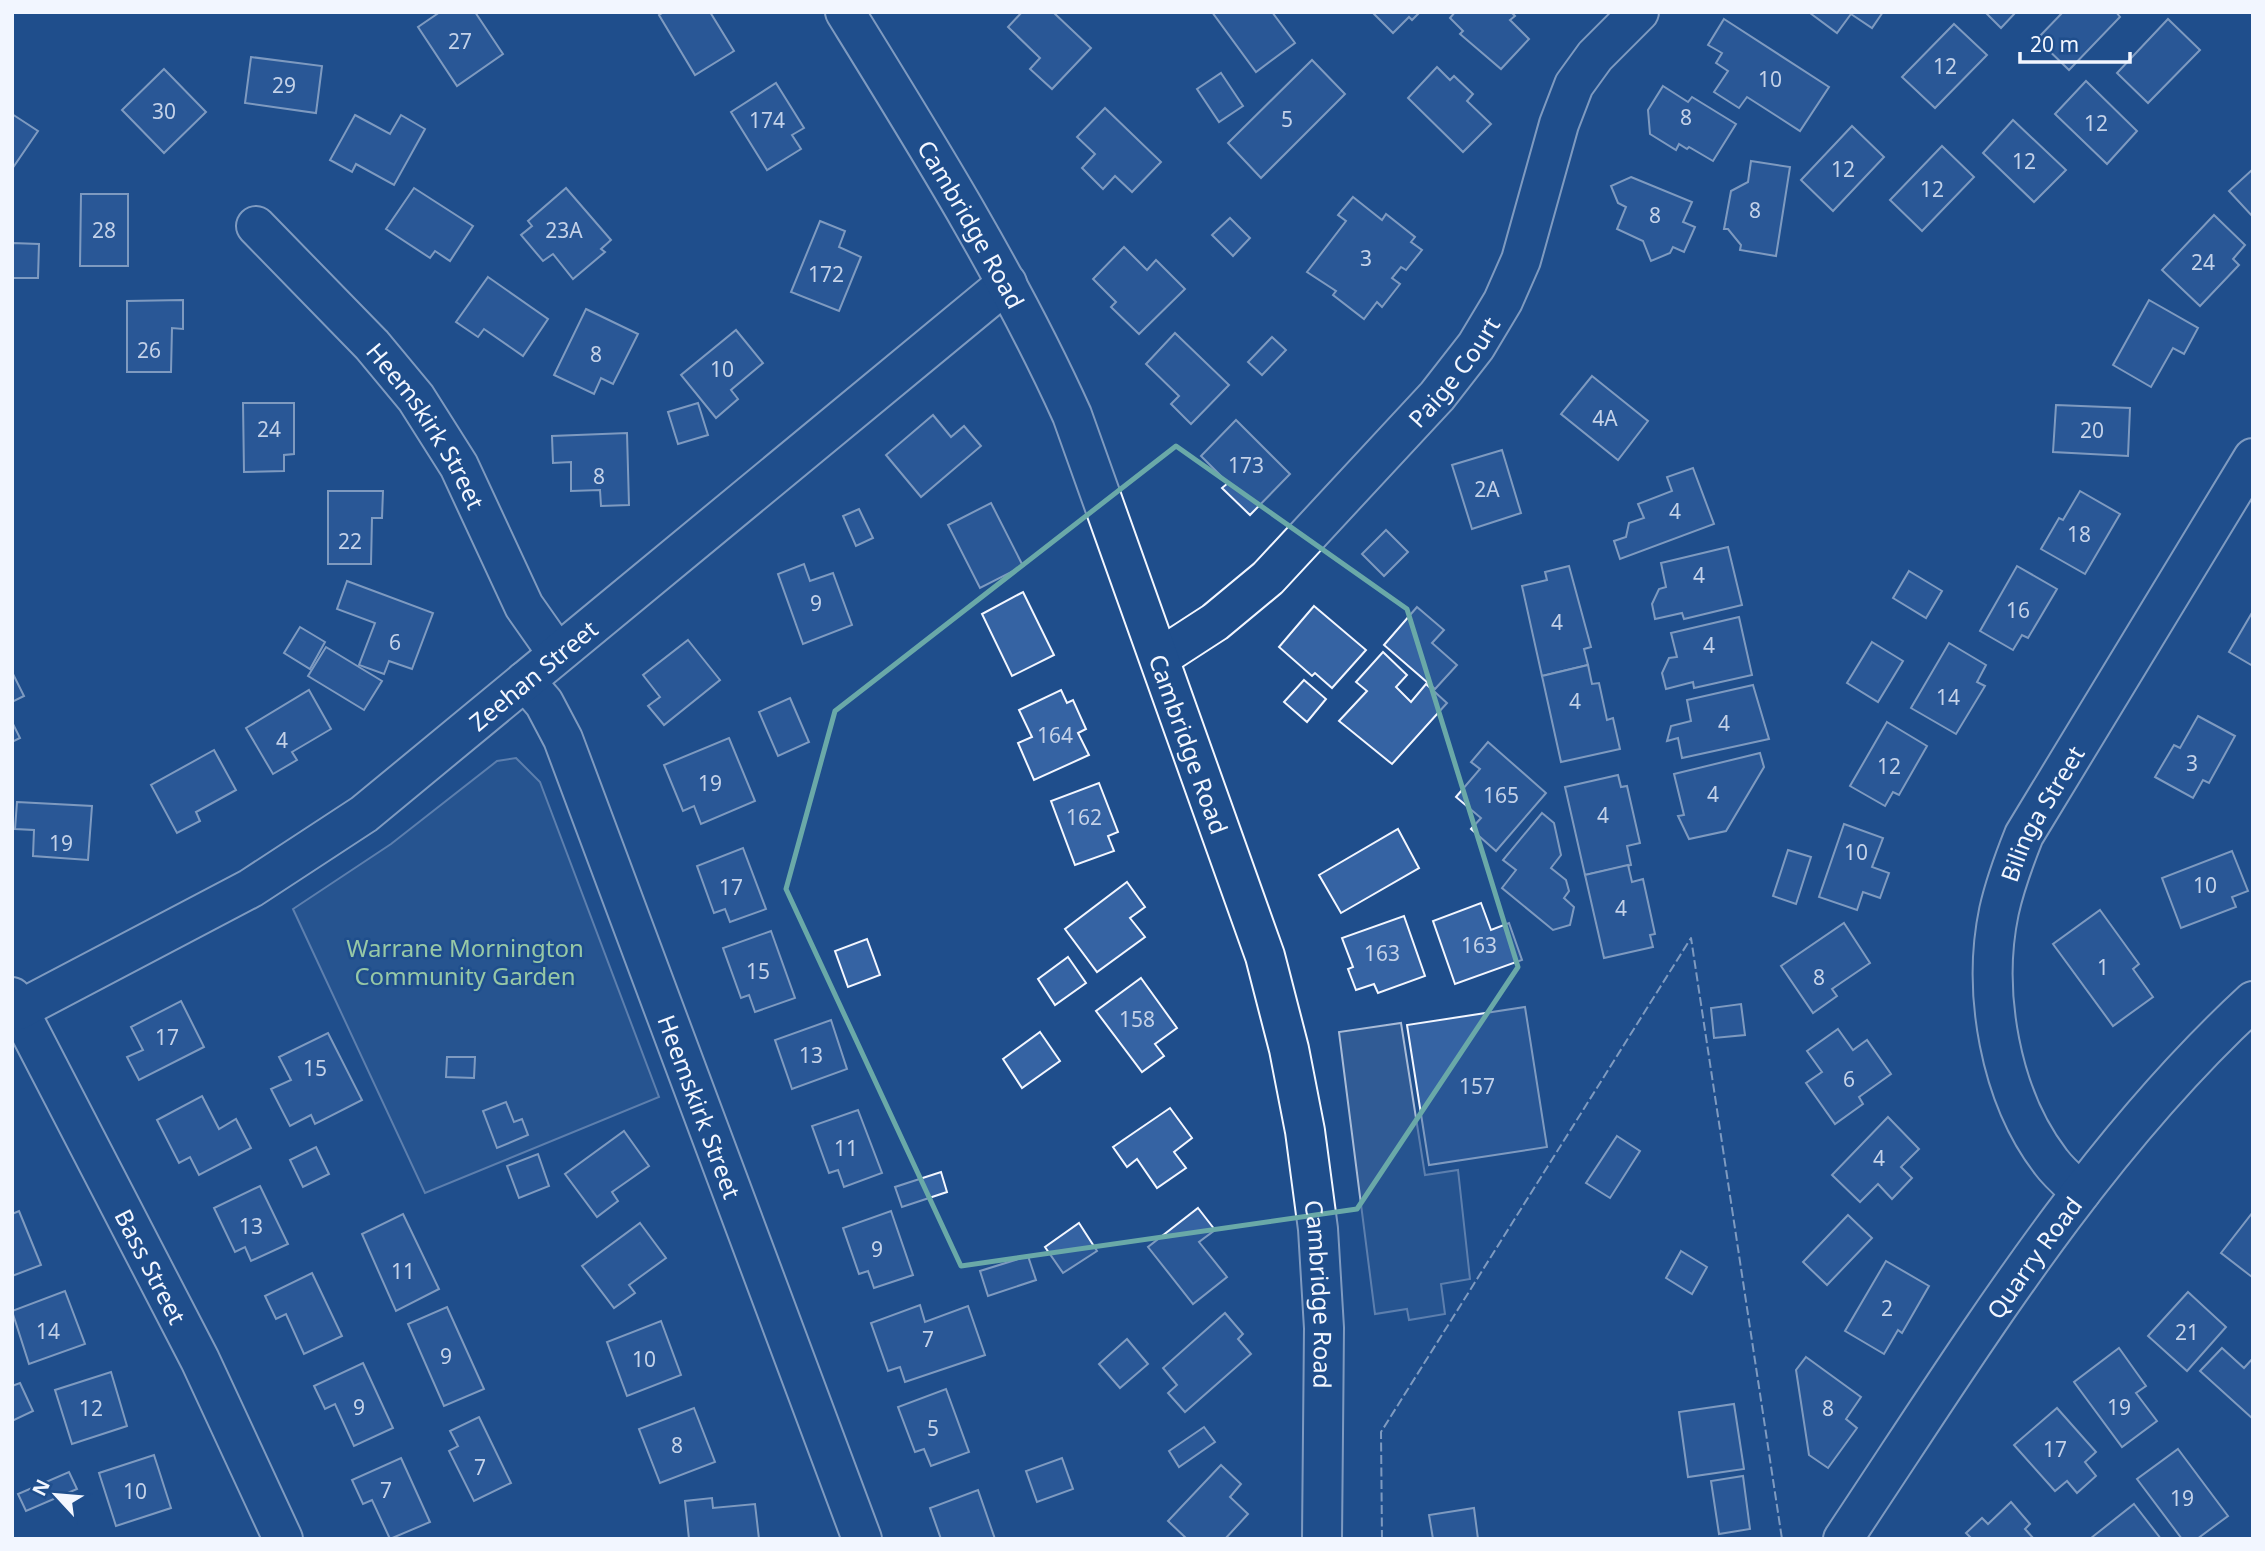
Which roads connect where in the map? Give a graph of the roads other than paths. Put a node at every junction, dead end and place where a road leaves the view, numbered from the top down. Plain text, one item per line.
1 (845, 12) edge
2 (1639, 12) edge
3 (256, 226) dead end
4 (1007, 283) junction
5 (2253, 457) edge
6 (557, 653) junction
7 (1160, 657) junction
8 (525, 681) junction
9 (2253, 1000) edge
10 (15, 1004) edge
11 (2081, 1192) junction
12 (283, 1539) edge
13 (862, 1539) edge
14 (1322, 1539) edge
15 (1843, 1539) edge

1 - 4 street, Cambridge Road
2 - 7 street, Paige Court
3 - 6 street, Heemskirk Street
4 - 6 street, Zeehan Street
4 - 7 street, Cambridge Road
5 - 11 street, Bilinga Street
6 - 8 street, Zeehan Street
7 - 14 street, Cambridge Road
8 - 10 street, Zeehan Street
8 - 13 street, Heemskirk Street
9 - 11 street, Quarry Road
10 - 12 street, Bass Street
11 - 15 street, Quarry Road

